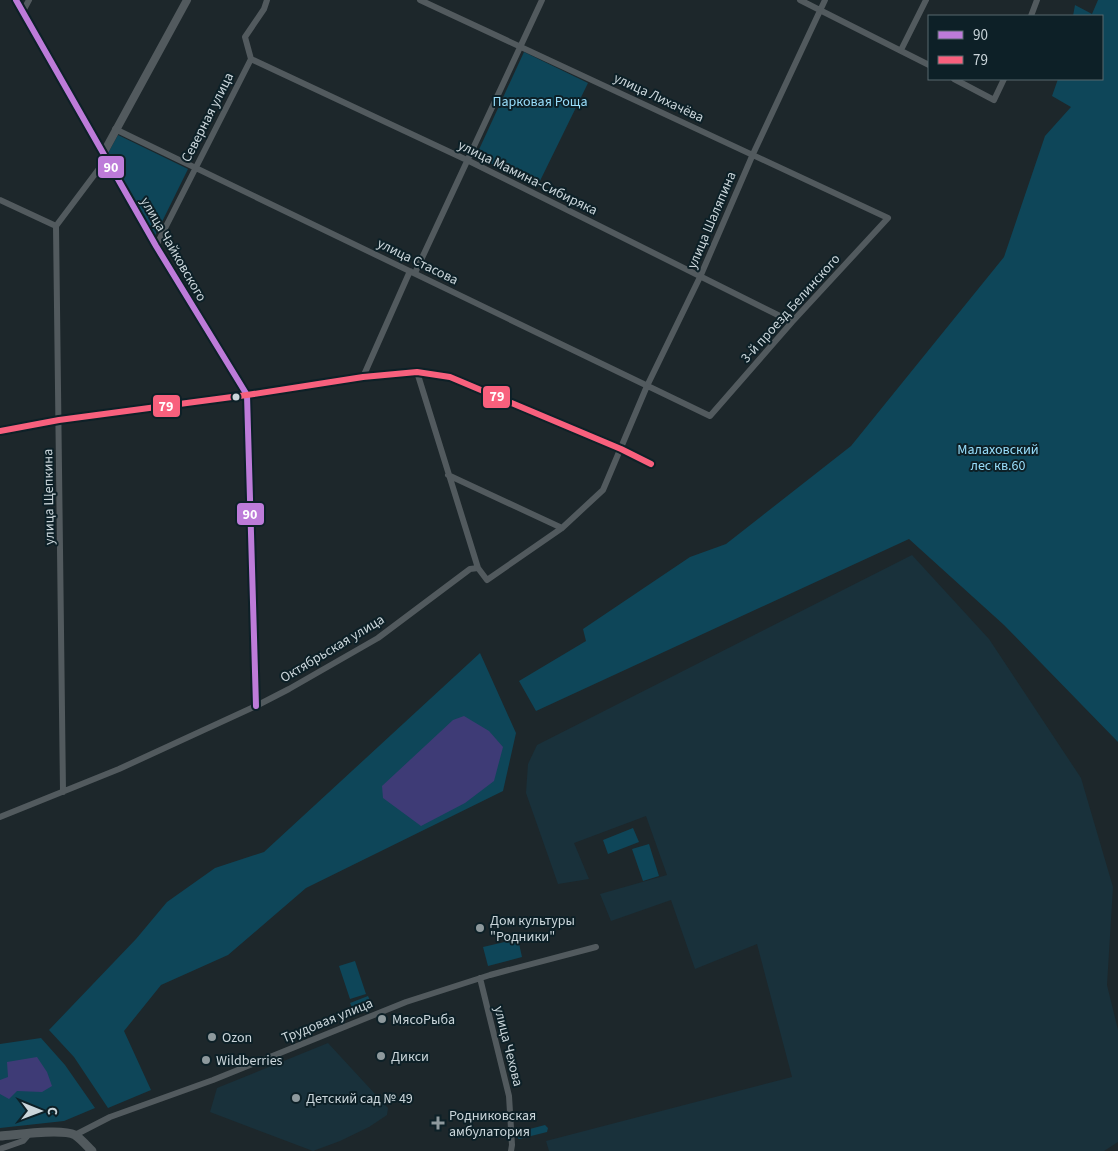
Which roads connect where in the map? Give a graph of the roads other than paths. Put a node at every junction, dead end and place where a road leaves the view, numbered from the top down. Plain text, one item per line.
1 (16, 0) edge
2 (29, 0) edge
3 (187, 0) edge
4 (267, 0) edge
5 (420, 0) edge
6 (542, 0) edge
7 (800, 0) edge
8 (825, 0) edge
9 (926, 0) edge
10 (1037, 0) edge
11 (821, 10) junction
12 (23, 11) junction
13 (1031, 15) edge
14 (520, 47) junction
15 (901, 50) junction
16 (251, 59) junction
17 (928, 64) edge
18 (956, 80) edge
19 (1004, 80) edge
20 (115, 129) junction
21 (753, 154) junction
22 (105, 155) junction
23 (468, 161) junction
24 (195, 168) junction
25 (0, 200) edge
26 (888, 218) joint
27 (56, 226) junction
28 (156, 246) junction
29 (412, 272) junction
30 (700, 276) junction
31 (792, 322) junction
32 (417, 372) junction
33 (363, 377) junction
34 (648, 386) junction
35 (246, 395) junction
36 (710, 416) joint
37 (59, 420) junction
38 (0, 430) edge
39 (621, 449) junction
40 (651, 464) dead end
41 (448, 475) junction
42 (562, 528) junction
43 (478, 568) junction
44 (256, 706) junction
45 (63, 792) junction
46 (0, 817) edge
47 (596, 947) dead end
48 (480, 978) junction
49 (30, 1133) junction
50 (75, 1135) junction
51 (0, 1136) edge
52 (0, 1149) edge
53 (92, 1151) edge
54 (511, 1151) edge

1 - 12 street, улица Чайковского
2 - 12 street
3 - 20 street
4 - 16 street
5 - 14 street, улица Лихачёва
6 - 14 street
7 - 11 street
8 - 11 street, улица Шаляпина
9 - 15 street
10 - 13 street
11 - 15 street
11 - 21 street, улица Шаляпина
12 - 22 street, улица Чайковского
14 - 21 street, улица Лихачёва
14 - 23 street
15 - 17 street
16 - 23 street, улица Мамина-Сибиряка
16 - 24 street, Северная улица
18 - 19 street
20 - 22 street
20 - 24 street, улица Стасова
21 - 26 street, улица Лихачёва
21 - 30 street, улица Шаляпина
22 - 27 street
22 - 28 street, улица Чайковского
23 - 29 street
23 - 30 street, улица Мамина-Сибиряка
24 - 28 street, Северная улица
24 - 29 street, улица Стасова
25 - 27 street
26 - 31 street, 3-й проезд Белинского
27 - 37 street, улица Щепкина
28 - 35 street, улица Чайковского
29 - 33 street
29 - 34 street, улица Стасова
30 - 31 street, улица Мамина-Сибиряка
30 - 34 street, улица Шаляпина
31 - 36 street, 3-й проезд Белинского
32 - 33 street
32 - 39 street
32 - 41 street
33 - 35 street
34 - 36 street, улица Стасова
34 - 39 street, улица Шаляпина
35 - 37 street
35 - 44 street, улица Чайковского
37 - 38 street
37 - 45 street, улица Щепкина
39 - 40 street
39 - 42 street
41 - 42 street
41 - 43 street
42 - 43 street
43 - 44 street, Октябрьская улица
44 - 45 street, Октябрьская улица
45 - 46 street, Октябрьская улица
47 - 48 street, Трудовая улица
48 - 50 street, Трудовая улица
48 - 54 street, улица Чехова
49 - 50 main road
49 - 51 main road
49 - 52 street
50 - 53 main road

